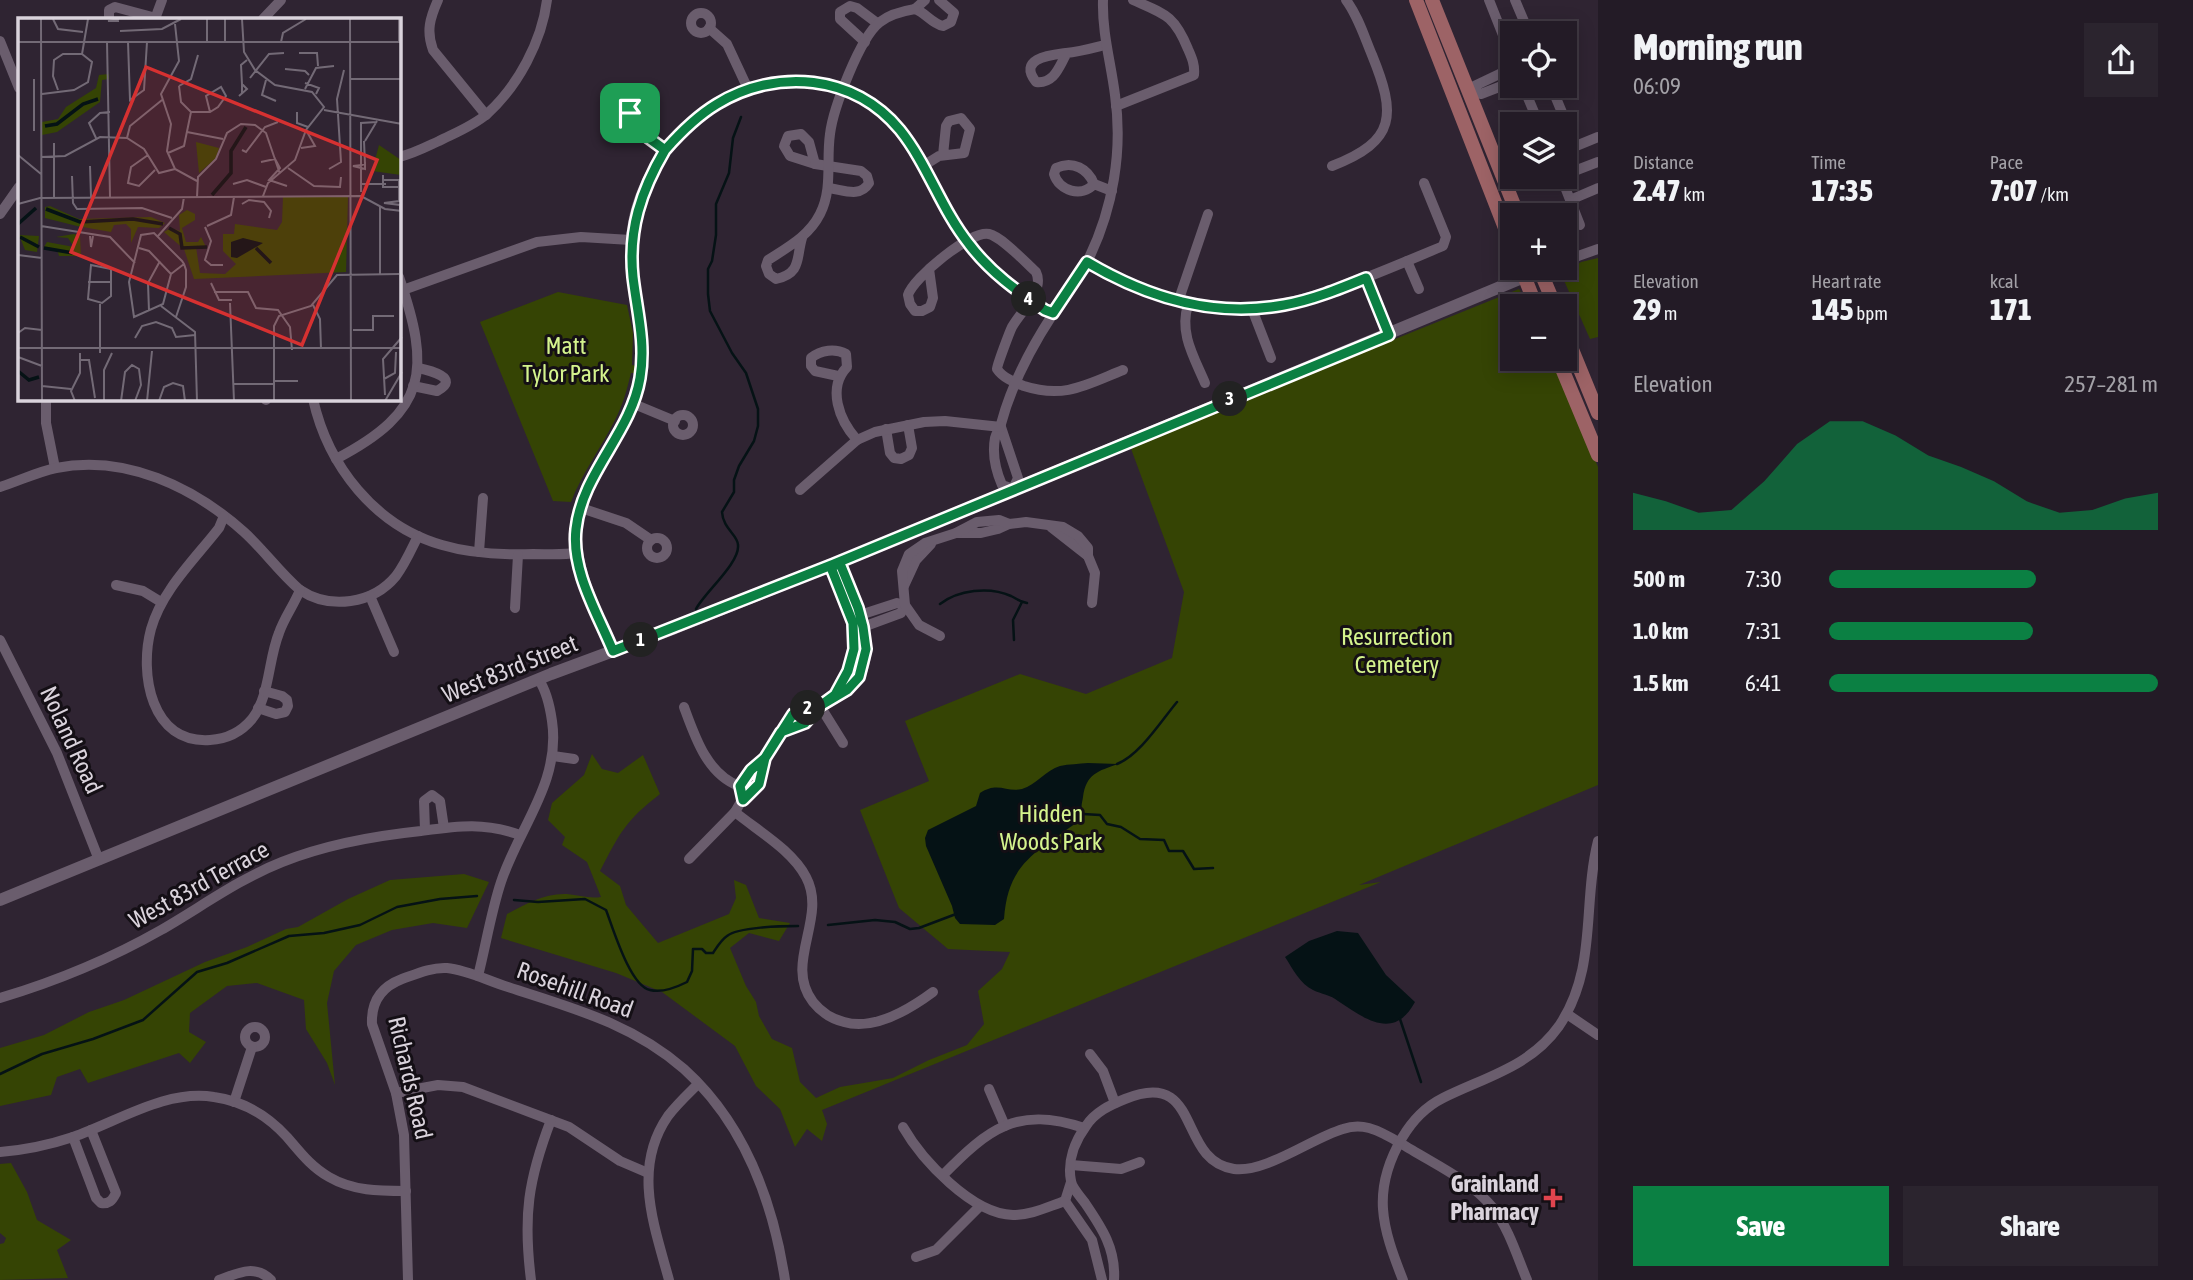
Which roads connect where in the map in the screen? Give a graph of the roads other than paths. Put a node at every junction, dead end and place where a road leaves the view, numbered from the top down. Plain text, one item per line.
1 (162, 0) edge
2 (281, 0) edge
3 (438, 0) edge
4 (547, 0) edge
5 (925, 0) edge
6 (939, 0) edge
7 (1103, 0) edge
8 (1133, 0) edge
9 (1346, 0) edge
10 (1416, 0) edge
11 (1432, 0) edge
12 (1489, 0) edge
13 (1515, 0) edge
14 (915, 9) junction
15 (109, 18) edge
16 (155, 18) edge
17 (264, 18) edge
18 (1524, 21) edge
19 (877, 23) junction
20 (1425, 23) junction
21 (709, 28) dead end
22 (1500, 28) edge
23 (0, 41) edge
24 (865, 42) junction
25 (1105, 45) junction
26 (1067, 53) dead end
27 (1500, 74) edge
28 (18, 86) edge
29 (1500, 87) edge
30 (748, 89) junction
31 (1468, 89) junction
32 (843, 90) junction
33 (1116, 106) junction
34 (486, 115) junction
35 (631, 125) dead end
36 (1598, 138) edge
37 (1577, 146) edge
38 (665, 150) junction
39 (943, 155) dead end
40 (401, 156) edge
41 (1598, 162) edge
42 (815, 164) dead end
43 (830, 166) junction
44 (923, 166) junction
45 (1332, 166) dead end
46 (1577, 171) edge
47 (1424, 183) dead end
48 (1094, 184) dead end
49 (18, 188) edge
50 (829, 188) junction
51 (1598, 188) edge
52 (1566, 189) edge
53 (1112, 191) junction
54 (1570, 200) junction
55 (1513, 203) edge
56 (0, 214) edge
57 (1208, 214) dead end
58 (1500, 215) edge
59 (1580, 225) dead end
60 (802, 238) dead end
61 (631, 240) junction
62 (966, 242) junction
63 (1598, 249) edge
64 (1577, 256) edge
65 (1407, 261) junction
66 (1087, 262) junction
67 (929, 269) dead end
68 (1366, 278) junction
69 (1505, 280) edge
70 (401, 284) edge
71 (1419, 289) dead end
72 (403, 290) junction
73 (1031, 300) junction
74 (1183, 303) junction
75 (1252, 309) junction
76 (1053, 313) junction
77 (1389, 335) junction
78 (1271, 358) dead end
79 (1577, 362) edge
80 (418, 368) junction
81 (1123, 370) dead end
82 (1563, 371) edge
83 (838, 376) dead end
84 (1014, 382) junction
85 (1205, 383) dead end
86 (413, 386) junction
87 (46, 401) edge
88 (314, 401) edge
89 (634, 404) junction
90 (1598, 413) edge
91 (675, 421) dead end
92 (908, 425) junction
93 (1001, 426) junction
94 (886, 429) junction
95 (857, 440) junction
96 (1598, 455) edge
97 (336, 459) junction
98 (55, 468) junction
99 (0, 487) edge
100 (1013, 489) junction
101 (800, 490) dead end
102 (483, 498) dead end
103 (581, 508) junction
104 (224, 516) junction
105 (418, 536) junction
106 (651, 540) dead end
107 (479, 552) junction
108 (576, 553) junction
109 (519, 555) junction
110 (834, 564) junction
111 (116, 585) dead end
112 (300, 590) junction
113 (370, 596) junction
114 (161, 602) junction
115 (1092, 603) dead end
116 (905, 605) junction
117 (515, 608) dead end
118 (859, 622) junction
119 (940, 636) dead end
120 (0, 640) edge
121 (613, 651) junction
122 (394, 652) dead end
123 (539, 680) junction
124 (264, 691) junction
125 (820, 706) junction
126 (684, 707) dead end
127 (258, 708) junction
128 (843, 743) dead end
129 (553, 756) junction
130 (765, 758) junction
131 (574, 759) dead end
132 (740, 786) junction
133 (743, 800) junction
134 (735, 812) junction
135 (444, 828) junction
136 (425, 830) junction
137 (520, 835) junction
138 (1598, 841) edge
139 (689, 859) dead end
140 (99, 860) junction
141 (0, 900) edge
142 (478, 976) junction
143 (933, 992) dead end
144 (0, 998) edge
145 (1567, 1013) junction
146 (1598, 1035) edge
147 (252, 1047) dead end
148 (1090, 1054) dead end
149 (698, 1084) junction
150 (989, 1089) dead end
151 (396, 1093) junction
152 (234, 1102) junction
153 (1115, 1103) junction
154 (551, 1119) junction
155 (1005, 1126) junction
156 (903, 1127) dead end
157 (1084, 1128) junction
158 (91, 1130) junction
159 (73, 1137) junction
160 (1399, 1143) junction
161 (0, 1152) edge
162 (1140, 1162) dead end
163 (1071, 1165) junction
164 (648, 1173) junction
165 (943, 1175) junction
166 (1071, 1182) junction
167 (406, 1191) junction
168 (1065, 1201) junction
169 (980, 1206) junction
170 (916, 1257) dead end
171 (268, 1277) edge
172 (219, 1280) edge
173 (408, 1280) edge
174 (531, 1280) edge
175 (669, 1280) edge
176 (785, 1280) edge
177 (1102, 1280) edge
178 (1114, 1280) edge
179 (1403, 1280) edge
180 (1527, 1280) edge

1 - 16 street
2 - 17 street
3 - 34 street
4 - 34 street
5 - 14 street
6 - 14 street
7 - 25 street
8 - 33 street
9 - 45 street
10 - 20 main road
11 - 31 main road
12 - 22 street
13 - 18 street
14 - 19 street
15 - 16 street
19 - 24 street
19 - 24 street
20 - 31 main road
20 - 58 main road
21 - 30 street
23 - 28 street
24 - 32 street
25 - 26 street
25 - 33 street
27 - 31 street
29 - 31 street
30 - 32 street
30 - 38 street
31 - 55 main road
32 - 43 street
32 - 44 street
33 - 53 street
34 - 40 street
35 - 38 street
36 - 37 street
38 - 61 street
39 - 44 street
41 - 46 street
42 - 43 street
43 - 50 street
43 - 50 street
44 - 62 street
47 - 65 street
48 - 53 street
49 - 56 street
50 - 60 street
51 - 54 street
52 - 54 street
53 - 66 street
54 - 59 street
57 - 74 street
61 - 72 street
61 - 89 street
62 - 67 street
62 - 73 street
62 - 73 street
63 - 64 street
65 - 68 street
65 - 71 street
66 - 74 street
66 - 76 street
68 - 75 street
68 - 77 street
69 - 77 street, West 83rd Street
70 - 72 street
72 - 80 street
73 - 76 street
73 - 84 street
74 - 75 street
74 - 85 street
75 - 78 street
76 - 84 street
77 - 100 street, West 83rd Street
79 - 90 main road
80 - 86 street
80 - 86 street
81 - 84 street
82 - 96 main road
83 - 95 street
84 - 93 street
86 - 97 street
87 - 98 street
88 - 97 street
89 - 91 street
89 - 103 street
92 - 93 street
92 - 94 street
92 - 94 street
93 - 100 street
93 - 100 street
94 - 95 street
95 - 101 street
97 - 105 street
98 - 99 street
98 - 104 street
100 - 110 street, West 83rd Street
102 - 107 street
103 - 106 street
103 - 108 street
104 - 112 street
104 - 114 street
105 - 107 street
105 - 113 street
107 - 109 street
108 - 109 street
108 - 121 street
109 - 117 street
110 - 118 street
110 - 121 street, West 83rd Street
111 - 114 street
112 - 113 street
112 - 124 street
113 - 122 street
114 - 127 street
115 - 116 street
116 - 118 street
116 - 119 street
118 - 125 street
120 - 140 street, Noland Road
121 - 123 street, West 83rd Street
123 - 129 street, Rosehill Road
123 - 140 street, West 83rd Street
124 - 127 street
124 - 127 street
125 - 128 street
125 - 130 street
126 - 132 street
129 - 131 street
129 - 137 street, Rosehill Road
130 - 132 street
130 - 133 street
132 - 133 street
133 - 134 street
134 - 139 street
134 - 143 street
135 - 136 street, West 83rd Terrace
135 - 136 street
135 - 137 street, West 83rd Terrace
136 - 144 street, West 83rd Terrace
137 - 142 street, Rosehill Road
138 - 145 street
140 - 141 street, West 83rd Street
142 - 149 street, Rosehill Road
142 - 151 street, Richards Road
145 - 146 street
145 - 160 street
147 - 152 street
148 - 153 street
149 - 164 street
149 - 176 street, Rosehill Road
150 - 155 street
151 - 154 street
151 - 167 street, Richards Road
152 - 158 street
152 - 167 street
153 - 157 street
153 - 160 street
154 - 164 street
154 - 174 street
155 - 157 street
155 - 165 street
156 - 165 street
157 - 163 street
158 - 159 street
158 - 159 street
159 - 161 street
160 - 179 street
160 - 180 street
162 - 163 street
163 - 166 street
164 - 175 street
165 - 169 street
166 - 168 street
166 - 178 street
167 - 173 street, Richards Road
168 - 169 street
168 - 177 street
169 - 170 street
171 - 172 street

